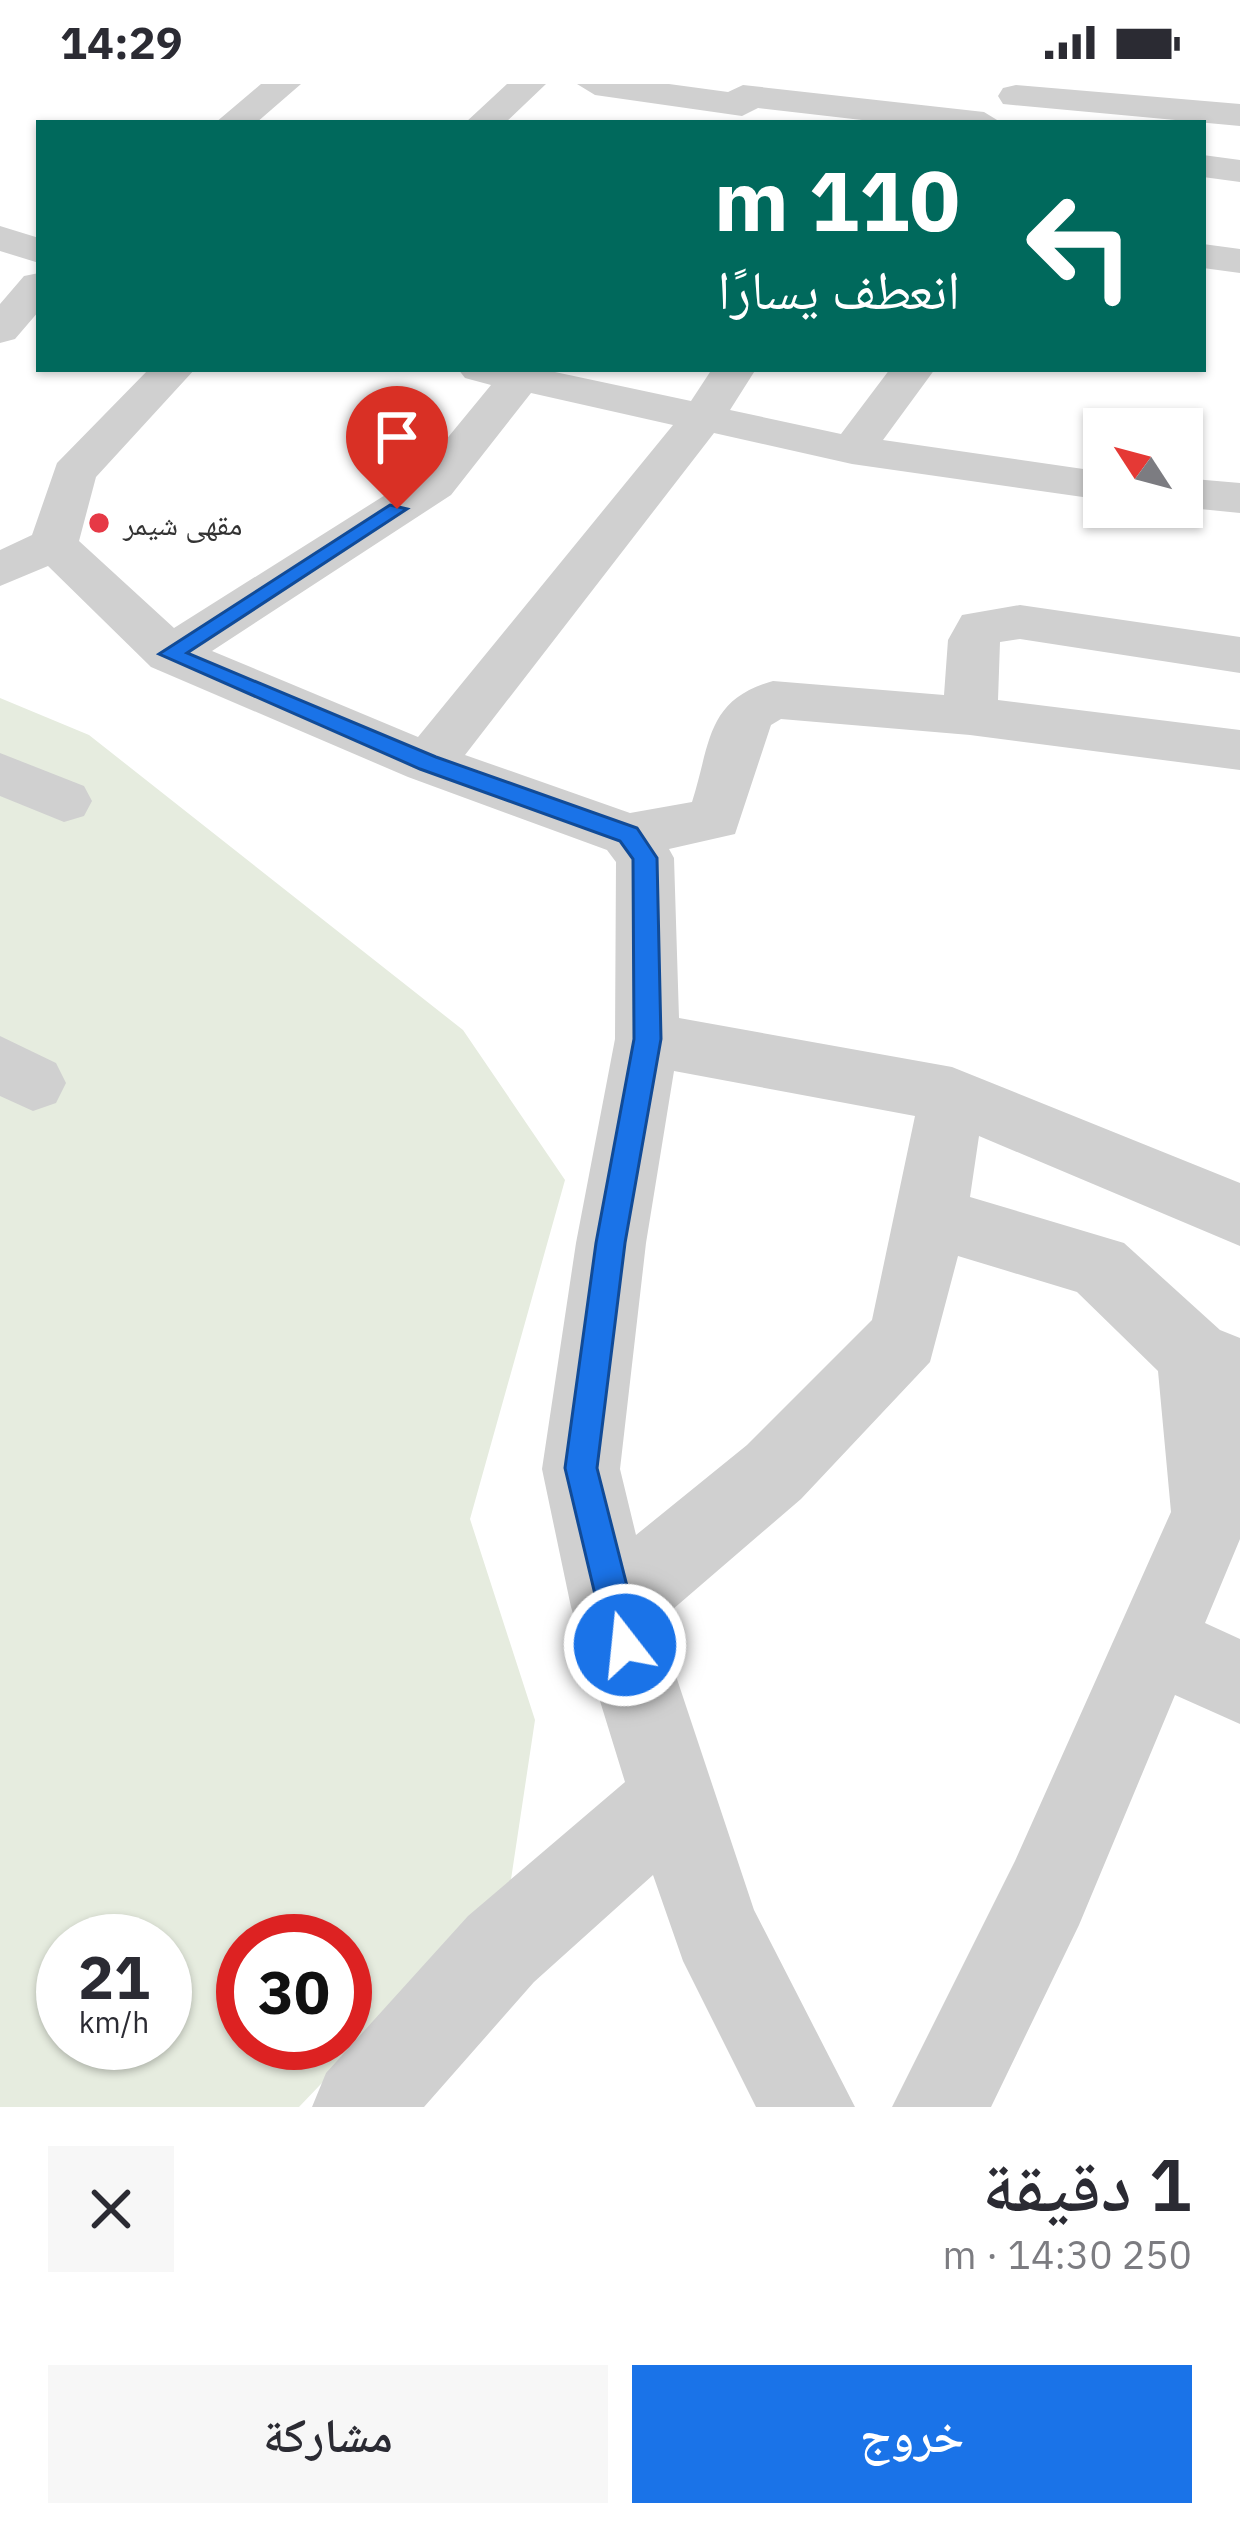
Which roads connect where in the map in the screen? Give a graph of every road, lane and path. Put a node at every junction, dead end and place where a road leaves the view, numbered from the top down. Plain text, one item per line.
1 (283, 84) edge
2 (528, 84) edge
3 (595, 84) edge
4 (1018, 101) edge
5 (741, 102) edge
6 (1240, 116) edge
7 (898, 118) edge
8 (237, 120) edge
9 (486, 120) edge
10 (932, 120) edge
11 (1206, 166) edge
12 (1240, 171) edge
13 (0, 238) edge
14 (36, 250) edge
15 (1206, 256) edge
16 (1240, 261) edge
17 (36, 288) edge
18 (0, 330) edge
19 (170, 372) edge
20 (732, 372) edge
21 (911, 372) edge
22 (530, 376) edge
23 (703, 417) junction
24 (852, 450) junction
25 (1083, 483) edge
26 (1203, 495) edge
27 (1240, 498) edge
28 (27, 557) edge
29 (170, 654) junction
30 (1240, 655) edge
31 (970, 716) junction
32 (1240, 751) edge
33 (428, 763) junction
34 (0, 773) edge
35 (64, 801) dead end
36 (628, 835) junction
37 (647, 1039) junction
38 (952, 1095) junction
39 (1119, 1169) junction
40 (1240, 1215) edge
41 (932, 1217) junction
42 (1099, 1266) junction
43 (1217, 1365) edge
44 (613, 1607) junction
45 (1156, 1644) junction
46 (1240, 1682) edge
47 (673, 1798) junction
48 (360, 2107) edge
49 (807, 2107) edge
50 (940, 2107) edge

1 - 8 street
2 - 9 street
3 - 5 street
4 - 6 street
5 - 7 street
7 - 10 street
11 - 12 street
13 - 14 street
15 - 16 street
17 - 18 street
19 - 28 street
20 - 23 street
21 - 24 street
22 - 23 street
22 - 29 street
23 - 24 street
23 - 33 street
24 - 25 street
26 - 27 street
28 - 29 street
29 - 33 street
30 - 31 street
31 - 32 street
31 - 36 street
33 - 36 street
34 - 35 street
36 - 37 street
37 - 38 street
37 - 44 street
38 - 39 street
38 - 41 street
39 - 40 street
39 - 42 street
41 - 42 street
41 - 44 street
42 - 43 street
43 - 45 street
44 - 47 street
45 - 46 street
45 - 50 street
47 - 48 street
47 - 49 street

